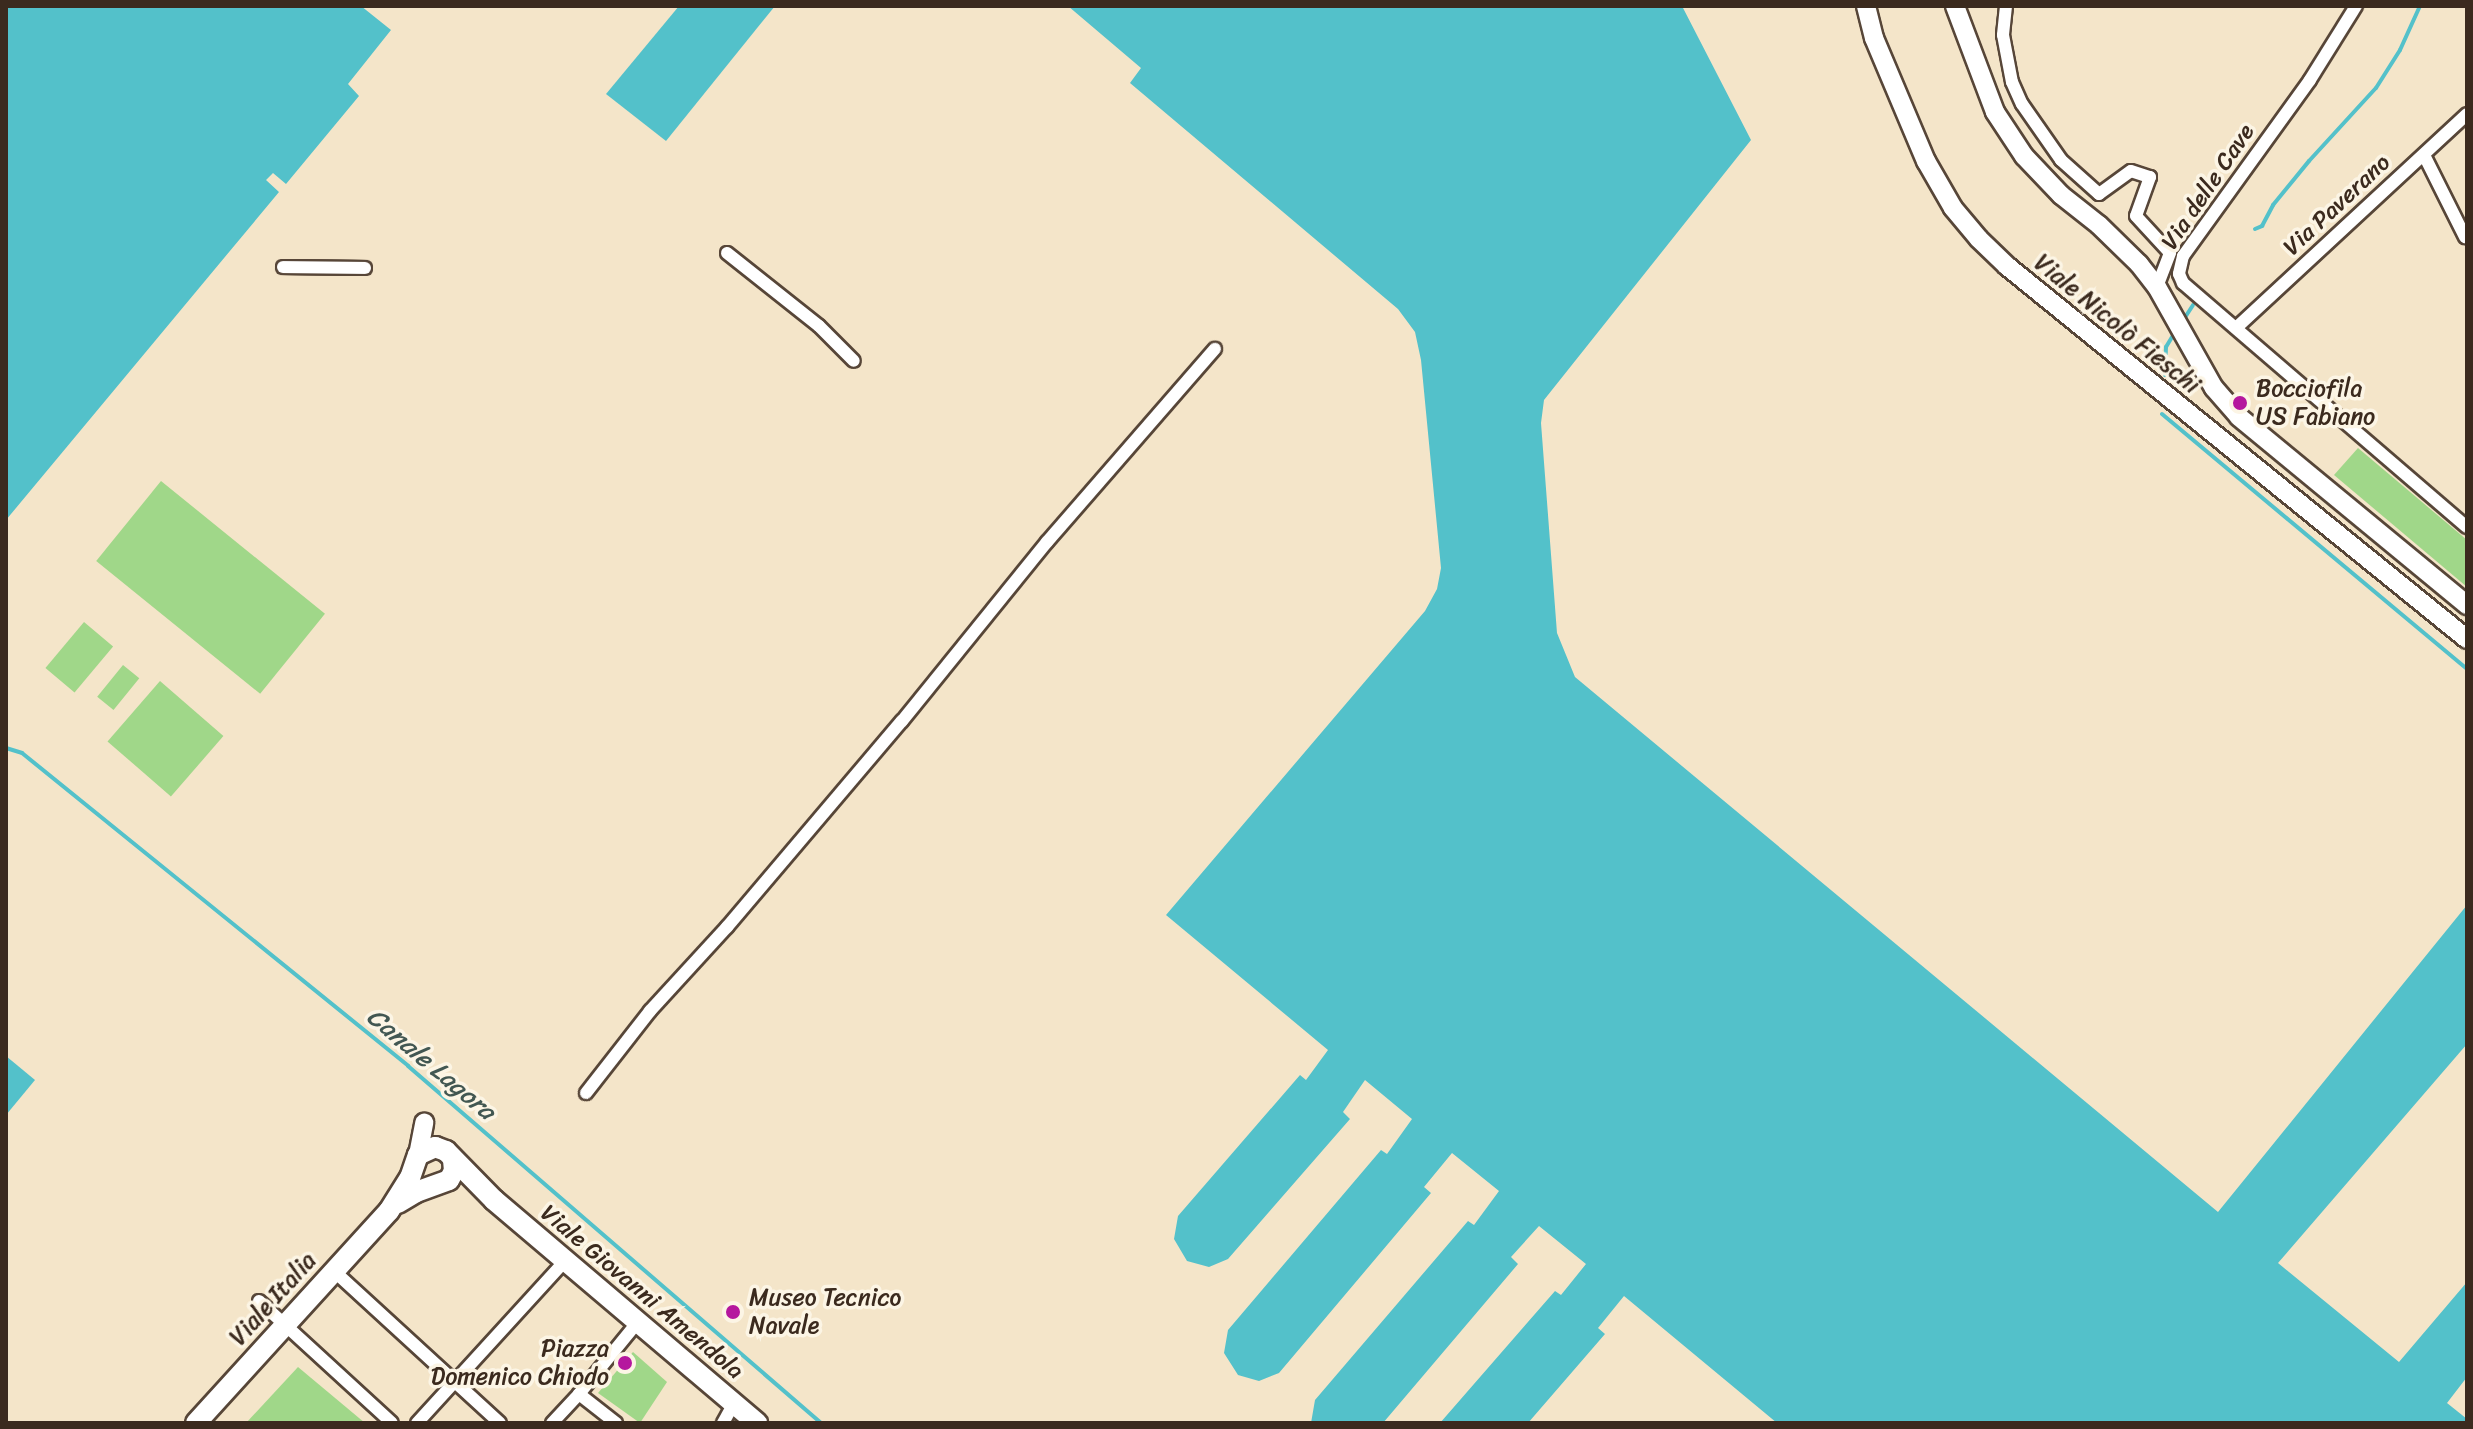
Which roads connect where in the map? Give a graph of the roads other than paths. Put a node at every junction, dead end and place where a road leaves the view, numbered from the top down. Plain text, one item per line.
1 (1866, 6) edge
2 (1955, 6) edge
3 (2006, 6) edge
4 (2356, 6) edge
5 (2467, 114) edge
6 (2424, 155) junction
7 (2465, 237) dead end
8 (727, 253) dead end
9 (283, 267) dead end
10 (365, 268) dead end
11 (2157, 287) junction
12 (2236, 328) junction
13 (1215, 349) dead end
14 (854, 361) dead end
15 (2467, 527) edge
16 (2467, 605) edge
17 (2467, 639) edge
18 (586, 1093) dead end
19 (447, 1154) junction
20 (416, 1161) junction
21 (437, 1185) junction
22 (494, 1200) junction
23 (389, 1211) junction
24 (564, 1262) junction
25 (334, 1271) junction
26 (259, 1301) dead end
27 (637, 1323) junction
28 (284, 1327) junction
29 (455, 1383) junction
30 (579, 1394) junction
31 (734, 1403) junction
32 (196, 1423) edge
33 (392, 1423) edge
34 (417, 1423) edge
35 (500, 1423) edge
36 (552, 1423) edge
37 (616, 1423) edge
38 (723, 1423) edge
39 (757, 1423) edge

1 - 17 main road, Viale Nicolò Fieschi
2 - 11 main road
3 - 11 street
4 - 12 street, Via delle Cave
5 - 6 street, Via Paverano
6 - 7 street
6 - 12 street, Via Paverano
8 - 14 street
9 - 10 street
11 - 16 main road
12 - 15 street, Via delle Cave
13 - 18 street
19 - 20 main road
19 - 21 main road
19 - 22 main road, Viale Giovanni Amendola
20 - 21 main road
20 - 23 main road, Viale Italia
21 - 22 main road, Viale Giovanni Amendola
21 - 23 main road, Viale Italia
22 - 24 main road, Viale Giovanni Amendola
23 - 25 main road, Viale Italia
24 - 27 main road, Viale Giovanni Amendola
24 - 29 street
25 - 28 main road, Viale Italia
25 - 29 street
26 - 28 street
27 - 30 street
27 - 31 main road, Viale Giovanni Amendola
28 - 32 main road, Viale Italia
28 - 33 street
29 - 34 street
29 - 35 street
30 - 36 street
30 - 37 street
31 - 38 street
31 - 39 main road, Viale Giovanni Amendola

